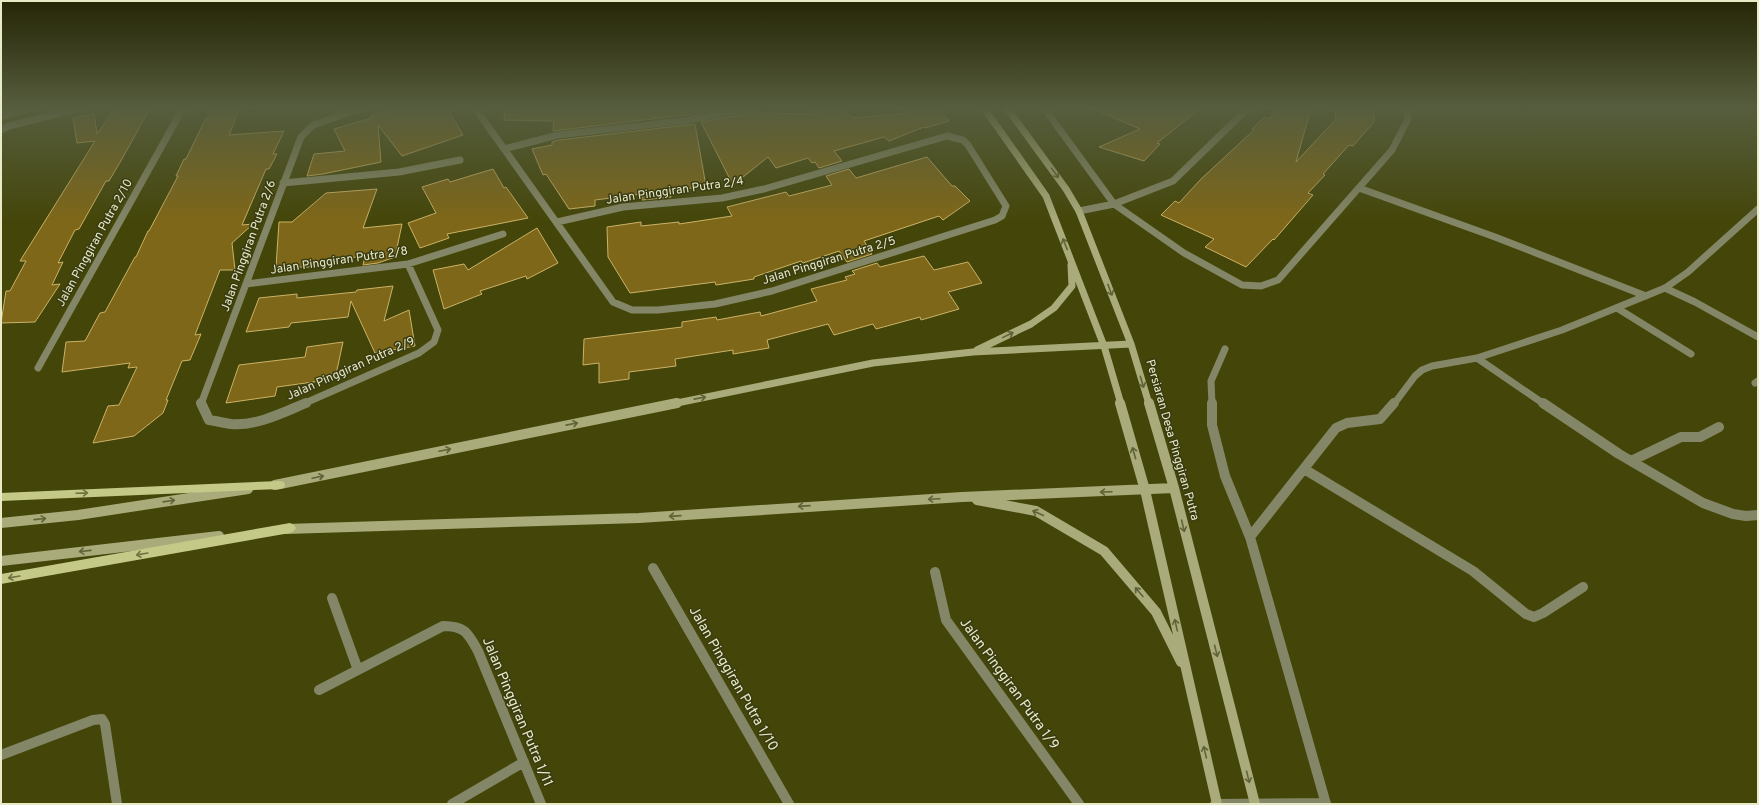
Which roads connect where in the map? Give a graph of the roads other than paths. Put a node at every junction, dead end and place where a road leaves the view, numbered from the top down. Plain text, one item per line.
1 (162, 146) edge
2 (298, 146) edge
3 (502, 146) edge
4 (516, 146) edge
5 (914, 146) edge
6 (968, 146) edge
7 (1010, 146) edge
8 (1034, 146) edge
9 (1071, 146) edge
10 (1209, 146) edge
11 (1394, 146) edge
12 (504, 149) junction
13 (460, 160) dead end
14 (986, 174) joint
15 (284, 183) junction
16 (1359, 188) junction
17 (1114, 204) junction
18 (1758, 209) edge
19 (1079, 211) junction
20 (557, 222) junction
21 (503, 234) dead end
22 (1071, 257) junction
23 (408, 264) junction
24 (246, 284) junction
25 (1665, 288) junction
26 (1646, 296) junction
27 (1618, 308) junction
28 (1758, 337) edge
29 (1131, 344) junction
30 (1104, 346) junction
31 (1225, 348) dead end
32 (973, 352) junction
33 (1691, 354) dead end
34 (1477, 358) junction
35 (38, 368) dead end
36 (201, 404) joint
37 (1719, 427) dead end
38 (1631, 461) junction
39 (1304, 469) junction
40 (280, 485) junction
41 (1174, 488) junction
42 (1145, 490) junction
43 (1, 497) edge
44 (962, 497) junction
45 (1758, 515) edge
46 (1, 523) edge
47 (290, 528) junction
48 (1250, 537) junction
49 (1, 561) edge
50 (653, 568) dead end
51 (935, 572) dead end
52 (1, 579) edge
53 (1583, 588) dead end
54 (332, 598) dead end
55 (358, 670) junction
56 (1187, 673) junction
57 (319, 690) dead end
58 (1, 755) edge
59 (524, 762) junction
60 (1326, 803) edge
61 (117, 804) edge
62 (452, 804) edge
63 (542, 804) edge
64 (789, 804) edge
65 (1079, 804) edge
66 (1216, 804) edge
67 (1255, 804) edge

1 - 35 street, Jalan Pinggiran Putra 2/10
2 - 15 street, Jalan Pinggiran Putra 2/6
3 - 12 street
4 - 12 street
5 - 20 street, Jalan Pinggiran Putra 2/4
6 - 14 street, Jalan Pinggiran Putra 2/4
22 -> 7 main road
8 -> 19 main road, Persiaran Desa Pinggiran Putra
9 - 17 street
10 - 17 street
11 - 16 street
12 - 20 street
13 - 15 street
14 - 20 street, Jalan Pinggiran Putra 2/5
15 - 24 street, Jalan Pinggiran Putra 2/6
16 - 17 street
16 - 26 street
17 - 19 street
18 - 25 street
19 -> 29 main road, Persiaran Desa Pinggiran Putra
21 - 23 street, Jalan Pinggiran Putra 2/8
22 - 30 main road
32 -> 22 main road
23 - 24 street, Jalan Pinggiran Putra 2/8
23 - 36 street, Jalan Pinggiran Putra 2/9
24 - 36 street, Jalan Pinggiran Putra 2/6
25 - 26 street
25 - 28 street
26 - 27 street
27 - 33 street
27 - 34 street
29 - 30 main road
29 -> 41 main road, Persiaran Desa Pinggiran Putra
30 - 32 main road
42 -> 30 main road
31 - 48 street
40 -> 32 main road
34 - 38 street
34 - 39 street
37 - 38 street
38 - 45 street
39 - 48 street
39 - 53 street
43 -> 40 main road
46 -> 40 main road
41 - 42 main road
41 -> 67 main road, Persiaran Desa Pinggiran Putra
42 -> 44 main road
56 -> 42 main road
44 -> 47 main road
56 -> 44 main road
47 -> 49 main road
47 -> 52 main road
48 - 60 street
50 - 64 street, Jalan Pinggiran Putra 1/10
51 - 65 street, Jalan Pinggiran Putra 1/9
54 - 55 street
55 - 57 street
55 - 59 street, Jalan Pinggiran Putra 1/11
66 -> 56 main road
58 - 61 street
59 - 62 street
59 - 63 street, Jalan Pinggiran Putra 1/11
60 - 67 street
66 - 67 street

